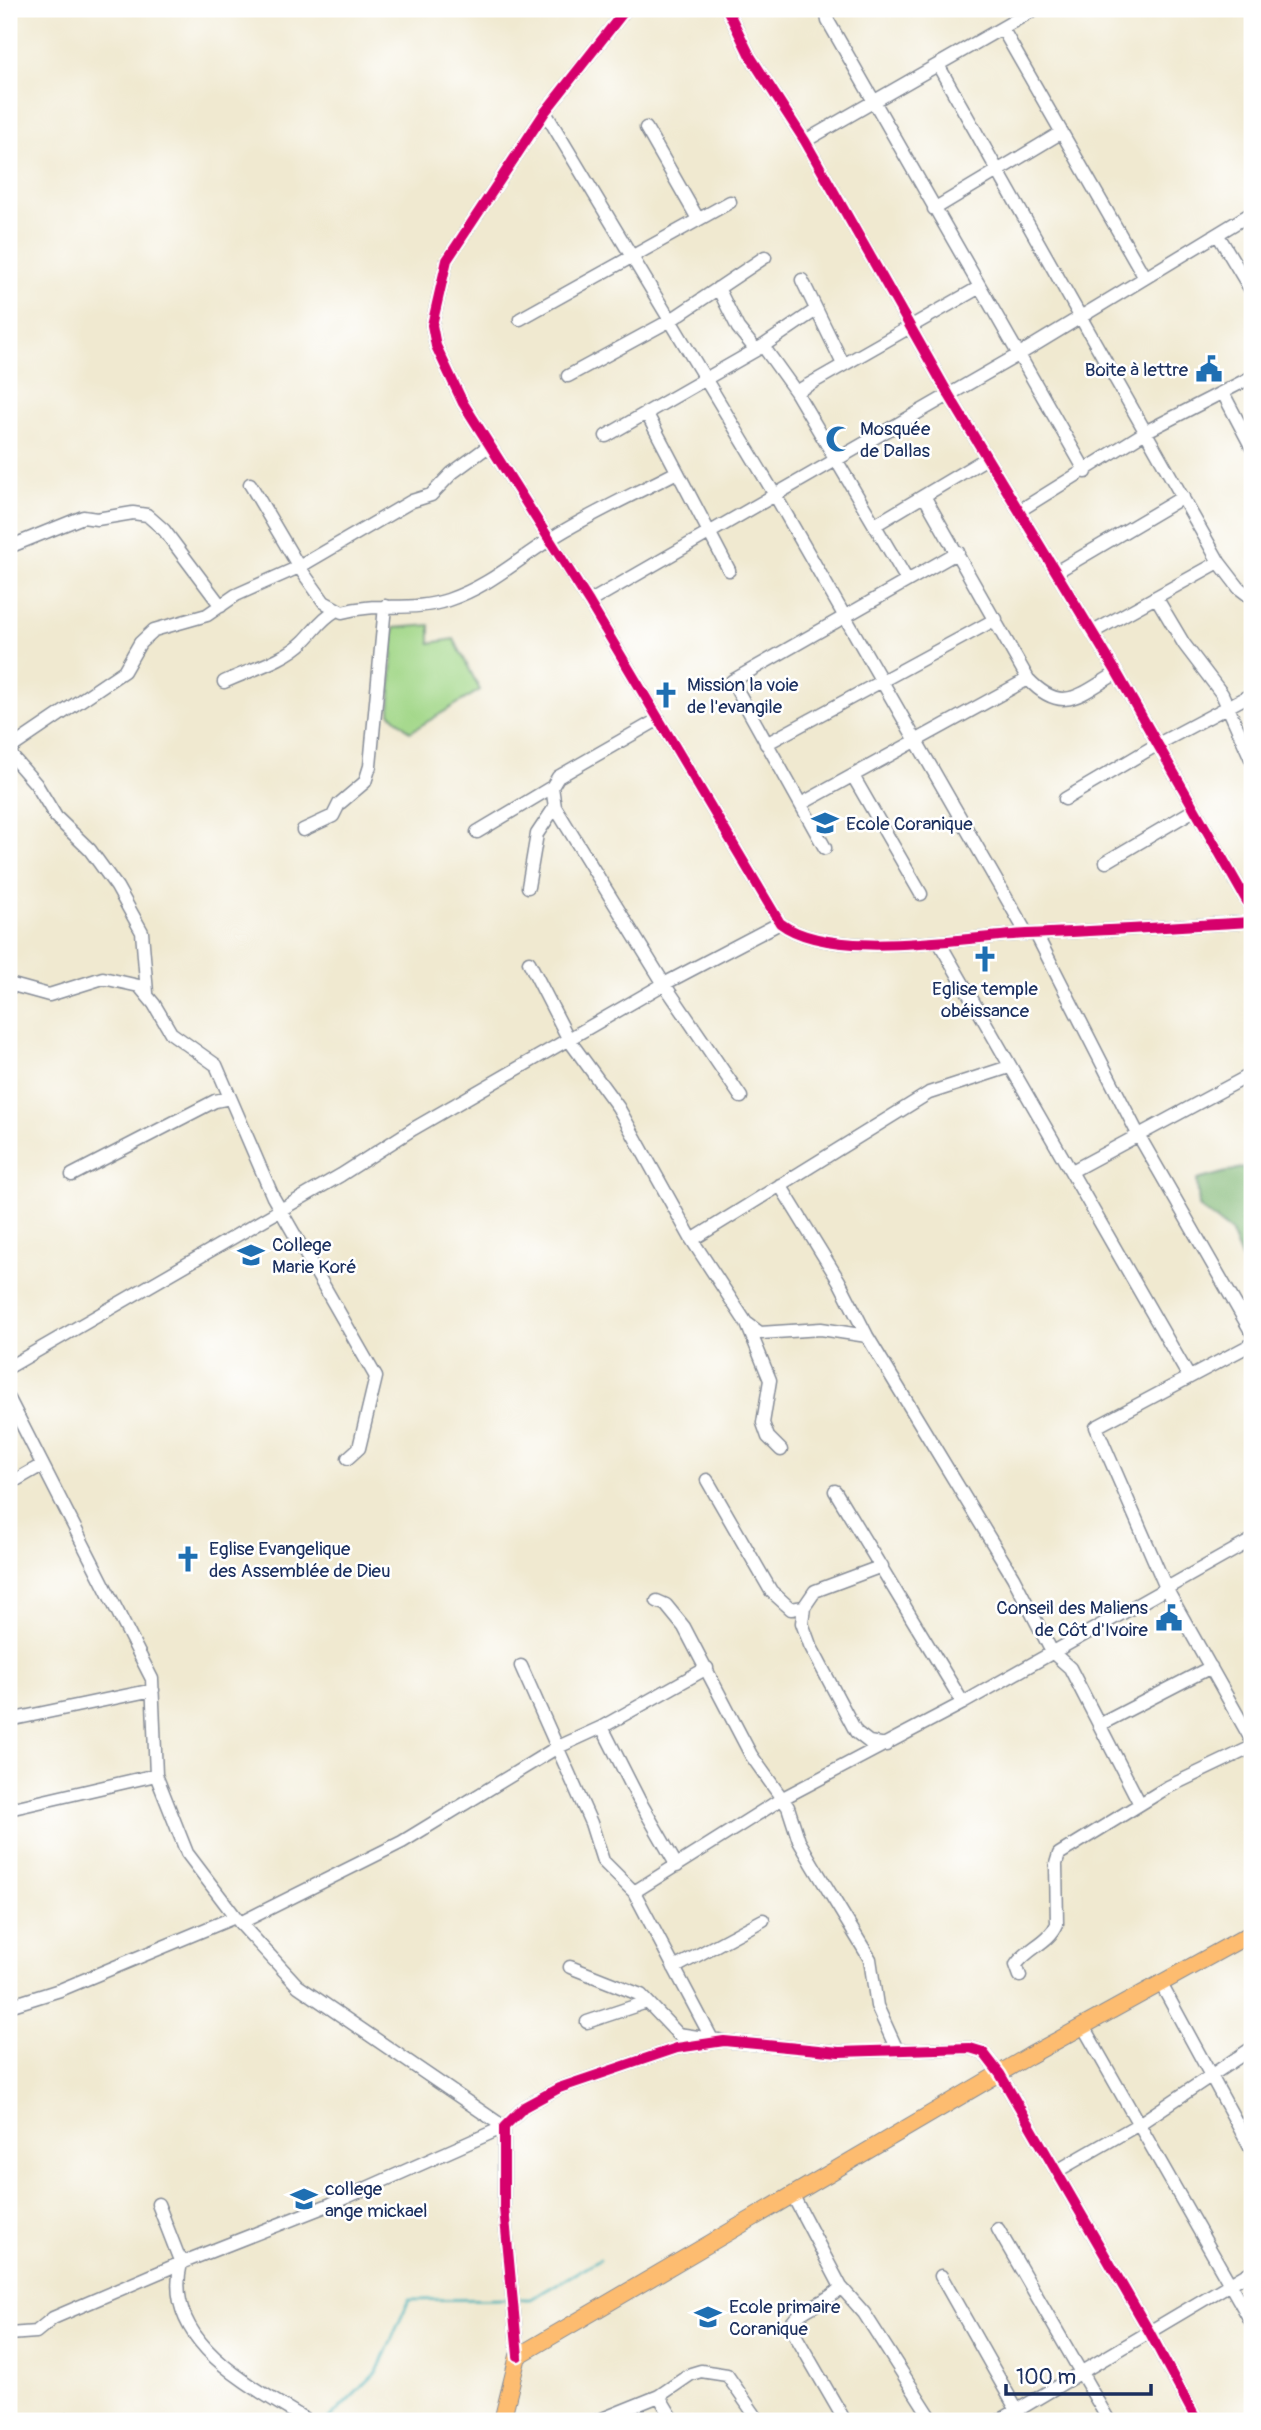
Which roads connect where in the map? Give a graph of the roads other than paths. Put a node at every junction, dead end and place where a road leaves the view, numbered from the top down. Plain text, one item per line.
1 (626, 9) edge
2 (727, 9) edge
3 (826, 9) edge
4 (1035, 9) edge
5 (1002, 28) junction
6 (938, 65) junction
7 (873, 102) junction
8 (545, 111) junction
9 (646, 128) dead end
10 (1062, 132) junction
11 (805, 141) junction
12 (998, 172) junction
13 (730, 202) dead end
14 (934, 209) junction
15 (1252, 213) edge
16 (698, 219) junction
17 (1218, 235) junction
18 (632, 254) junction
19 (765, 257) dead end
20 (1145, 278) junction
21 (802, 280) dead end
22 (980, 286) junction
23 (718, 288) junction
24 (1252, 292) edge
25 (816, 310) junction
26 (1082, 316) junction
27 (520, 319) dead end
28 (671, 320) junction
29 (911, 326) junction
30 (760, 348) junction
31 (1018, 355) junction
32 (843, 364) junction
33 (568, 376) dead end
34 (1252, 377) edge
35 (706, 379) junction
36 (796, 391) junction
37 (1223, 393) junction
38 (949, 395) junction
39 (648, 414) junction
40 (1147, 432) junction
41 (606, 436) dead end
42 (490, 444) junction
43 (1252, 448) edge
44 (987, 458) junction
45 (836, 460) junction
46 (1086, 471) junction
47 (677, 472) junction
48 (250, 484) dead end
49 (775, 495) junction
50 (924, 496) junction
51 (1183, 497) junction
52 (1019, 511) junction
53 (875, 525) junction
54 (710, 535) junction
55 (550, 539) junction
56 (9, 547) edge
57 (958, 552) junction
58 (1219, 562) junction
59 (299, 567) junction
60 (729, 570) dead end
61 (1056, 572) junction
62 (907, 580) junction
63 (1156, 597) junction
64 (1252, 598) edge
65 (589, 602) junction
66 (221, 606) junction
67 (386, 606) junction
68 (335, 611) junction
69 (844, 616) junction
70 (996, 619) junction
71 (1093, 632) junction
72 (1117, 673) junction
73 (1028, 679) junction
74 (224, 682) dead end
75 (881, 682) junction
76 (1252, 694) edge
77 (1227, 708) junction
78 (659, 719) junction
79 (916, 742) junction
80 (766, 744) junction
81 (1158, 744) junction
82 (9, 751) edge
83 (1252, 761) edge
84 (853, 776) junction
85 (552, 787) junction
86 (1065, 799) dead end
87 (801, 804) junction
88 (555, 807) junction
89 (1194, 810) junction
90 (303, 830) dead end
91 (477, 832) dead end
92 (825, 848) dead end
93 (1106, 862) dead end
94 (528, 887) dead end
95 (921, 894) dead end
96 (1252, 910) edge
97 (1252, 922) edge
98 (780, 923) junction
99 (1032, 934) junction
100 (939, 942) junction
101 (529, 962) dead end
102 (9, 984) edge
103 (664, 984) junction
104 (147, 993) junction
105 (569, 1040) junction
106 (1009, 1067) junction
107 (1252, 1074) edge
108 (741, 1097) dead end
109 (230, 1098) junction
110 (1139, 1136) junction
111 (1072, 1171) junction
112 (72, 1175) dead end
113 (780, 1185) junction
114 (280, 1209) junction
115 (692, 1240) junction
116 (747, 1324) junction
117 (1252, 1333) edge
118 (867, 1336) junction
119 (1252, 1344) edge
120 (9, 1367) edge
121 (1189, 1377) junction
122 (9, 1399) edge
123 (781, 1450) dead end
124 (348, 1458) dead end
125 (42, 1465) junction
126 (707, 1480) dead end
127 (9, 1484) edge
128 (835, 1491) dead end
129 (1252, 1540) edge
130 (882, 1566) junction
131 (1167, 1590) junction
132 (657, 1601) dead end
133 (804, 1607) junction
134 (1052, 1652) junction
135 (521, 1666) dead end
136 (1211, 1667) junction
137 (707, 1668) junction
138 (153, 1690) junction
139 (963, 1703) junction
140 (9, 1720) edge
141 (1101, 1724) junction
142 (602, 1727) junction
143 (1252, 1741) edge
144 (886, 1745) junction
145 (1252, 1747) edge
146 (556, 1748) junction
147 (156, 1775) junction
148 (783, 1798) junction
149 (1140, 1804) junction
150 (9, 1809) edge
151 (677, 1866) junction
152 (634, 1892) junction
153 (237, 1920) junction
154 (763, 1920) dead end
155 (1252, 1933) edge
156 (570, 1967) dead end
157 (674, 1968) junction
158 (1020, 1976) dead end
159 (1160, 1982) junction
160 (647, 2002) junction
161 (9, 2006) edge
162 (587, 2022) dead end
163 (1084, 2028) junction
164 (718, 2040) junction
165 (1252, 2048) edge
166 (897, 2050) junction
167 (1000, 2074) junction
168 (1210, 2074) junction
169 (1139, 2124) junction
170 (504, 2127) junction
171 (1252, 2151) edge
172 (1057, 2171) junction
173 (792, 2194) junction
174 (158, 2204) dead end
175 (998, 2229) dead end
176 (181, 2263) junction
177 (1252, 2271) edge
178 (941, 2276) dead end
179 (1231, 2284) junction
180 (841, 2287) junction
181 (1252, 2323) edge
182 (1150, 2333) junction
183 (9, 2334) edge
184 (518, 2356) junction
185 (1082, 2372) junction
186 (659, 2396) junction
187 (1021, 2416) edge
188 (308, 2421) edge
189 (502, 2421) edge
190 (597, 2421) edge
191 (674, 2421) edge
192 (759, 2421) edge
193 (845, 2421) edge
194 (933, 2421) edge
195 (999, 2421) edge
196 (1110, 2421) edge
197 (1197, 2421) edge

1 - 8 street
2 - 11 street
3 - 7 street
4 - 5 street
5 - 6 street
5 - 10 street
6 - 7 street
6 - 12 street
7 - 11 street
7 - 14 street
8 - 18 street
8 - 42 street
9 - 16 street
10 - 12 street
10 - 20 street
11 - 29 street
12 - 14 street
12 - 26 street
13 - 16 street
14 - 22 street
15 - 17 street
16 - 18 street
17 - 20 street
17 - 24 street
18 - 27 street
18 - 28 street
19 - 23 street
20 - 26 street
21 - 25 street
22 - 29 street
22 - 31 street
23 - 28 street
23 - 30 street
25 - 30 street
25 - 32 street
26 - 31 street
26 - 40 street
28 - 33 street
28 - 35 street
29 - 32 street
29 - 38 street
30 - 35 street
30 - 36 street
31 - 38 street
31 - 46 street
32 - 36 street
34 - 37 street
35 - 39 street
35 - 49 street
36 - 45 street
37 - 40 street
37 - 43 street
38 - 44 street
38 - 45 street
39 - 41 street
39 - 47 street
40 - 46 street
40 - 51 street
42 - 55 street
42 - 59 street
44 - 50 street
44 - 52 street
45 - 49 street
45 - 53 street
46 - 52 street
47 - 54 street
47 - 55 street
48 - 59 street
49 - 54 street
49 - 69 street
50 - 53 street
50 - 57 street
51 - 58 street
51 - 61 street
52 - 61 street
53 - 62 street
54 - 60 street
54 - 65 street
55 - 65 street
55 - 67 street
56 - 66 street
57 - 62 street
57 - 70 street
58 - 63 street
58 - 64 street
59 - 66 street
59 - 68 street
61 - 71 street
62 - 69 street
63 - 71 street
63 - 77 street
65 - 78 street
66 - 82 street
67 - 68 street
67 - 90 street
68 - 74 street
69 - 75 street
69 - 80 street
70 - 73 street
70 - 75 street
71 - 72 street
72 - 73 street
72 - 81 street
73 - 79 street
75 - 79 street
75 - 80 street
76 - 77 street
77 - 81 street
77 - 83 street
78 - 85 street
78 - 98 street
79 - 84 street
79 - 99 street
80 - 87 street
81 - 86 street
81 - 89 street
82 - 104 street
84 - 87 street
84 - 95 street
85 - 88 street
85 - 91 street
87 - 92 street
88 - 94 street
88 - 103 street
89 - 93 street
89 - 96 street
97 - 99 street
98 - 100 street
98 - 103 street
99 - 100 street
99 - 110 street
100 - 106 street
101 - 105 street
102 - 104 street
103 - 105 street
103 - 108 street
104 - 109 street
105 - 114 street
105 - 115 street
106 - 111 street
106 - 113 street
107 - 110 street
109 - 112 street
109 - 114 street
110 - 111 street
110 - 117 street
111 - 121 street
113 - 115 street
113 - 118 street
114 - 120 street
114 - 124 street
115 - 116 street
116 - 118 street
116 - 123 street
118 - 134 street
119 - 121 street
121 - 131 street
122 - 125 street
125 - 127 street
125 - 138 street
126 - 133 street
128 - 130 street
129 - 131 street
130 - 133 street
130 - 139 street
131 - 134 street
131 - 136 street
132 - 137 street
133 - 144 street
134 - 139 street
134 - 141 street
135 - 146 street
136 - 141 street
136 - 143 street
137 - 142 street
137 - 148 street
138 - 140 street
138 - 147 street
139 - 144 street
141 - 149 street
142 - 146 street
142 - 151 street
144 - 148 street
145 - 149 street
146 - 152 street
146 - 153 street
147 - 150 street
147 - 153 street
148 - 151 street
148 - 166 street
149 - 158 street
151 - 152 street
152 - 157 street
153 - 161 street
153 - 170 street
154 - 157 street
155 - 159 main road
156 - 160 street
157 - 164 street
159 - 163 main road
159 - 168 street
160 - 162 street
160 - 164 street
163 - 167 main road
163 - 169 street
164 - 166 street
164 - 170 street
165 - 168 street
166 - 167 street
167 - 172 street
167 - 173 main road
168 - 169 street
168 - 171 street
169 - 172 street
169 - 179 street
170 - 176 street
170 - 184 street
172 - 182 street
173 - 180 street
173 - 184 main road
174 - 176 street
175 - 185 street
176 - 183 street
176 - 188 street
177 - 179 street
178 - 187 street
179 - 181 street
179 - 182 street
180 - 193 street
180 - 194 street
182 - 185 street
182 - 197 street
184 - 189 main road
185 - 187 street
185 - 196 street
186 - 190 street
186 - 191 street
186 - 192 street
187 - 195 street

